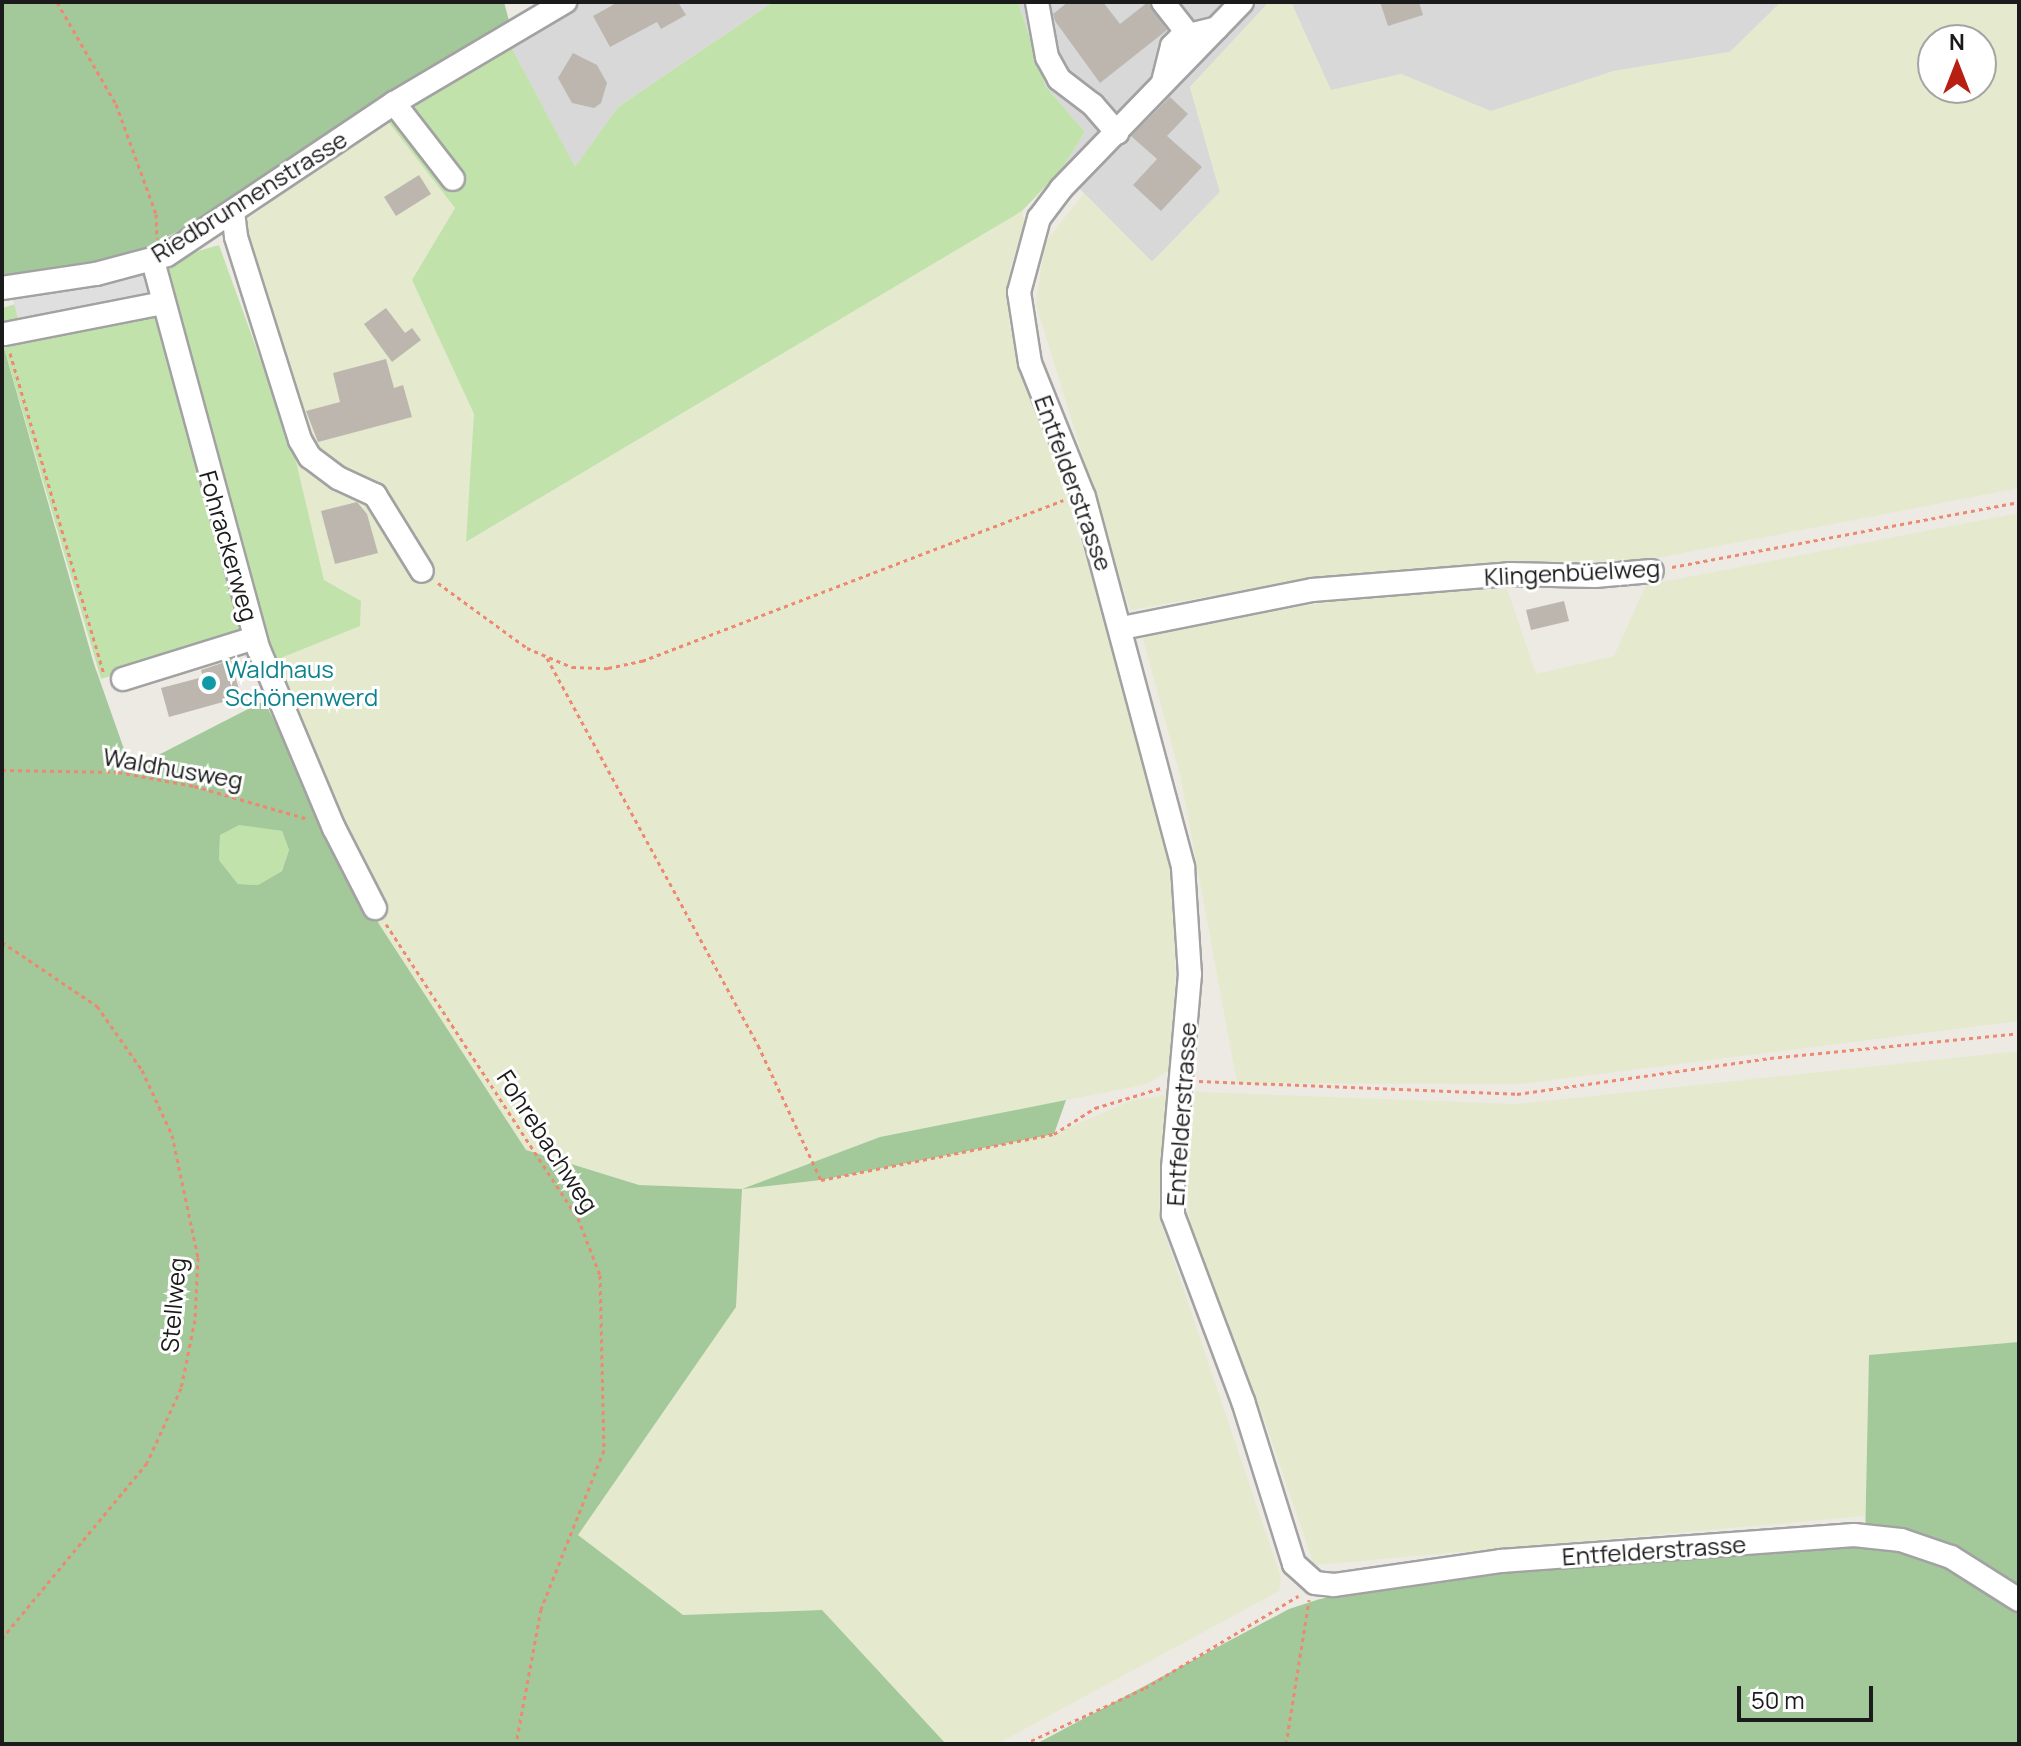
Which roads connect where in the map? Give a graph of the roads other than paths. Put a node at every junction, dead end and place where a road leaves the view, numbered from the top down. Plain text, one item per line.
1 (565, 2) edge
2 (1037, 2) edge
3 (1163, 2) edge
4 (1242, 2) edge
5 (1217, 28) junction
6 (1188, 34) junction
7 (1162, 86) junction
8 (394, 103) junction
9 (1117, 133) junction
10 (453, 179) dead end
11 (233, 212) junction
12 (156, 260) junction
13 (2, 288) edge
14 (163, 303) junction
15 (5, 334) road end
16 (422, 571) road end
17 (1652, 571) road end
18 (1122, 628) junction
19 (255, 638) junction
20 (123, 679) road end
21 (375, 908) road end
22 (2019, 1600) edge

1 - 8 street, Riedbrunnenstrasse
2 - 9 street
3 - 6 street
4 - 5 street, Entfelderstrasse
5 - 6 street
5 - 7 street, Entfelderstrasse
6 - 7 street
7 - 9 street, Entfelderstrasse
8 - 10 street
8 - 11 street, Riedbrunnenstrasse
9 - 18 street, Entfelderstrasse
11 - 12 street, Riedbrunnenstrasse
11 - 16 street
12 - 13 street, Riedbrunnenstrasse
12 - 14 street, Fohrackerweg
14 - 15 street
14 - 19 street, Fohrackerweg
17 - 18 street, Klingenbüelweg
18 - 22 street, Entfelderstrasse
19 - 20 street
19 - 21 street, Fohrackerweg

